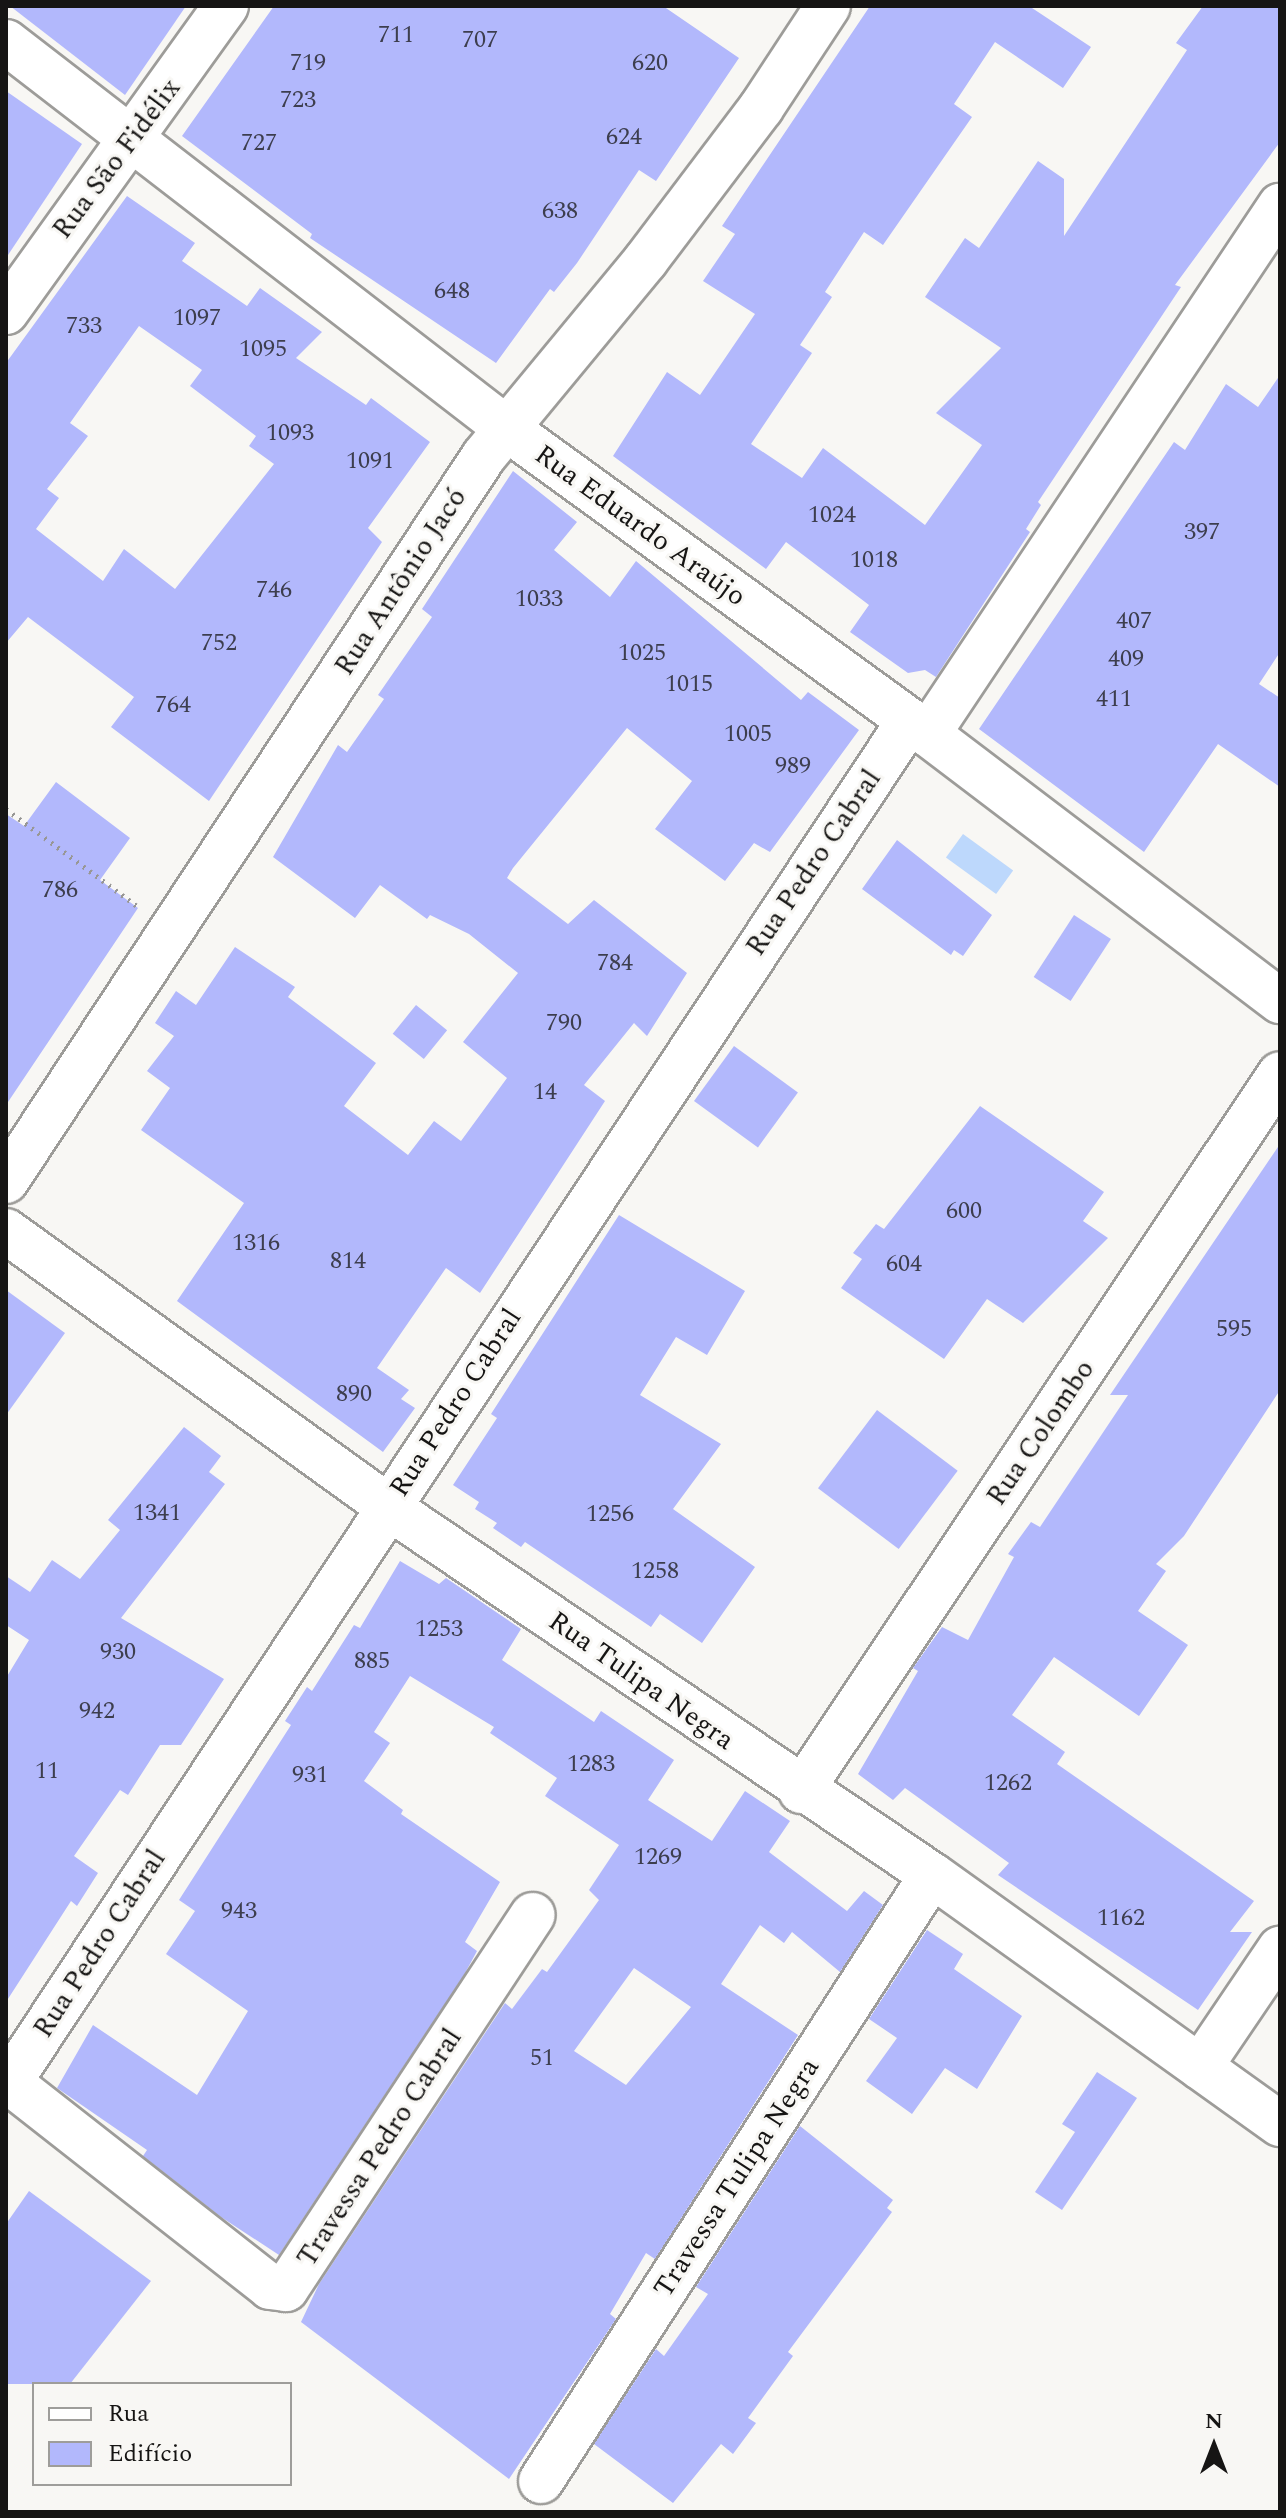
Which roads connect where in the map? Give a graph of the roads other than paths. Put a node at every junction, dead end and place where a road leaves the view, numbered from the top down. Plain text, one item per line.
1 (226, 6) edge
2 (828, 6) edge
3 (6, 42) edge
4 (129, 137) junction
5 (1280, 206) edge
6 (6, 312) edge
7 (506, 428) junction
8 (919, 728) junction
9 (1280, 1001) edge
10 (1280, 1074) edge
11 (6, 1181) edge
12 (6, 1231) edge
13 (388, 1507) junction
14 (801, 1791) junction
15 (932, 1875) junction
16 (533, 1915) dead end
17 (1280, 1949) edge
18 (1200, 2067) junction
19 (8, 2084) edge
20 (1280, 2124) edge
21 (541, 2481) dead end

1 - 4 street, Rua São Fidélix
2 - 7 street, Rua Antônio Jacó
3 - 4 street, Rua Eduardo Araújo
4 - 6 street, Rua São Fidélix
4 - 7 street, Rua Eduardo Araújo
5 - 8 street, Rua Pedro Cabral
7 - 8 street, Rua Eduardo Araújo
7 - 11 street, Rua Antônio Jacó
8 - 9 street, Rua Eduardo Araújo
8 - 13 street, Rua Pedro Cabral
10 - 14 street, Rua Colombo
12 - 13 street, Rua Tulipa Negra
13 - 14 street, Rua Tulipa Negra
13 - 19 street, Rua Pedro Cabral
14 - 15 street, Rua Tulipa Negra
15 - 18 street, Rua Tulipa Negra
15 - 21 street, Travessa Tulipa Negra
16 - 19 street, Travessa Pedro Cabral
17 - 18 street
18 - 20 street, Rua Tulipa Negra

